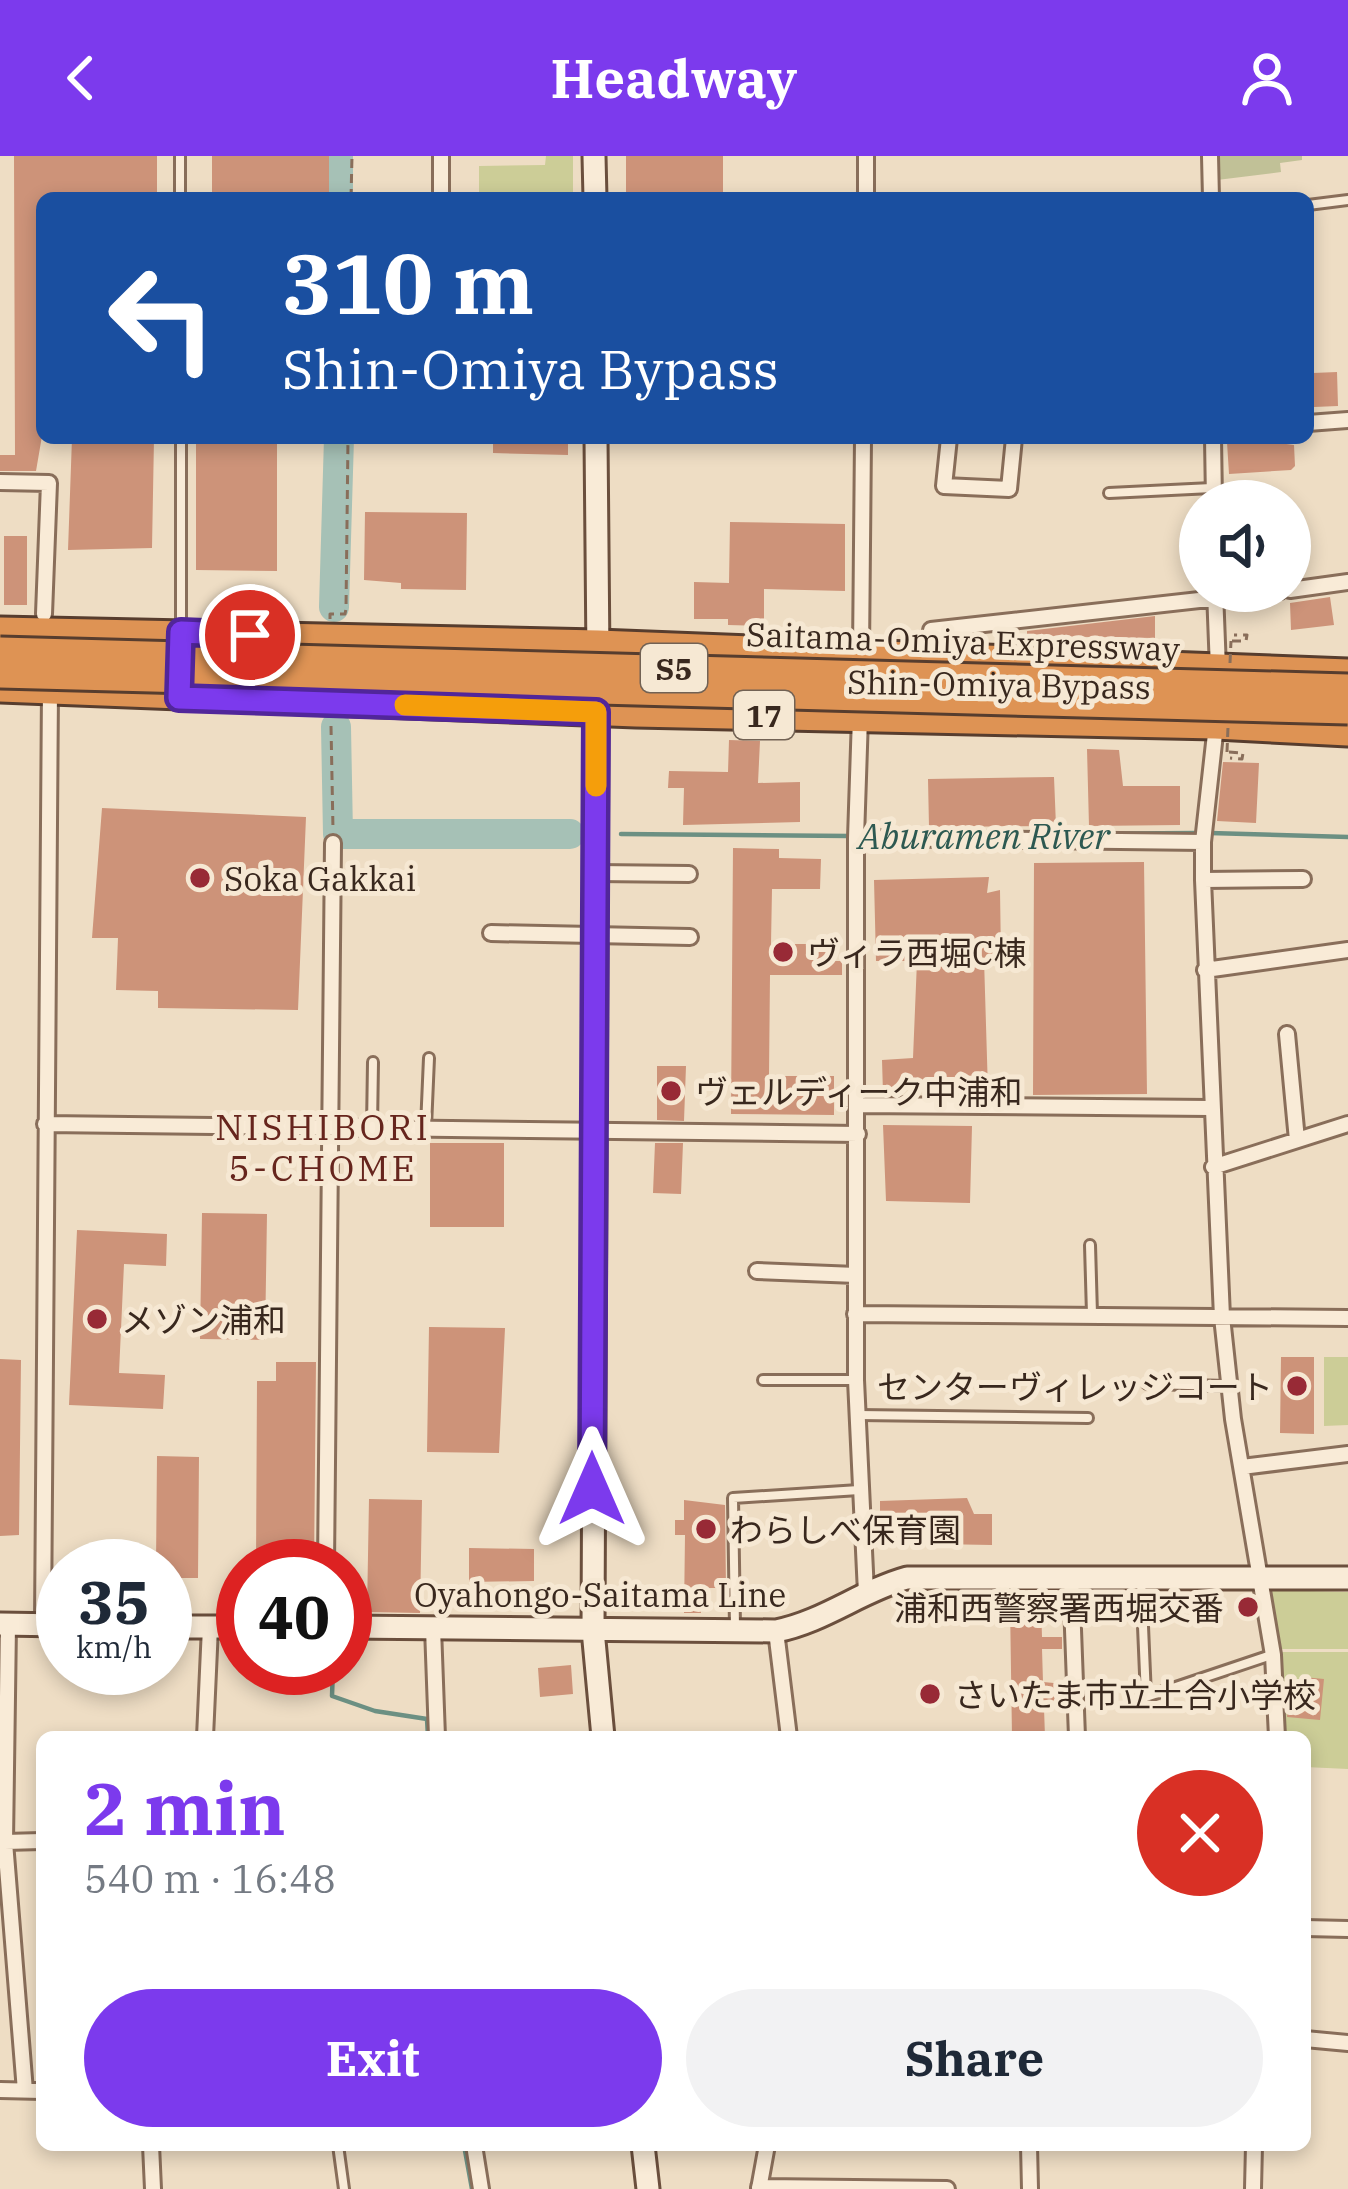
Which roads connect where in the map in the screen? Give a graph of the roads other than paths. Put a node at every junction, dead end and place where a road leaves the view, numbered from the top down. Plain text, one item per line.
1 (180, 156) edge
2 (442, 156) edge
3 (594, 156) edge
4 (866, 156) edge
5 (1210, 156) edge
6 (180, 192) edge
7 (441, 192) edge
8 (595, 192) edge
9 (866, 192) edge
10 (1211, 192) edge
11 (1348, 200) edge
12 (1314, 204) edge
13 (1348, 420) edge
14 (1314, 423) edge
15 (181, 444) edge
16 (596, 444) edge
17 (863, 444) edge
18 (949, 444) edge
19 (1013, 444) edge
20 (1213, 444) edge
21 (1214, 480) edge
22 (0, 482) edge
23 (1108, 494) dead end
24 (1179, 494) edge
25 (1348, 582) edge
26 (1311, 587) edge
27 (1179, 599) edge
28 (1216, 612) edge
29 (44, 614) dead end
30 (0, 632) edge
31 (181, 632) junction
32 (0, 651) edge
33 (861, 653) junction
34 (930, 654) junction
35 (597, 666) junction
36 (1218, 669) junction
37 (1348, 673) edge
38 (0, 674) edge
39 (0, 688) edge
40 (1348, 688) edge
41 (50, 690) junction
42 (179, 698) junction
43 (1348, 710) edge
44 (596, 712) junction
45 (778, 715) junction
46 (860, 717) junction
47 (1216, 725) junction
48 (1348, 732) edge
49 (1203, 835) junction
50 (856, 837) junction
51 (333, 843) road end
52 (596, 873) junction
53 (689, 874) dead end
54 (1304, 879) dead end
55 (1203, 880) junction
56 (491, 933) dead end
57 (595, 935) junction
58 (690, 937) dead end
59 (1348, 950) edge
60 (1205, 970) junction
61 (1287, 1034) dead end
62 (429, 1058) dead end
63 (373, 1062) dead end
64 (857, 1105) junction
65 (1210, 1108) junction
66 (45, 1124) junction
67 (1348, 1124) edge
68 (328, 1127) junction
69 (372, 1128) junction
70 (426, 1128) junction
71 (594, 1129) junction
72 (858, 1134) junction
73 (1297, 1141) junction
74 (1214, 1167) junction
75 (1090, 1245) dead end
76 (757, 1271) dead end
77 (856, 1275) junction
78 (855, 1314) junction
79 (1092, 1316) junction
80 (1222, 1317) junction
81 (1348, 1318) edge
82 (764, 1380) dead end
83 (856, 1380) junction
84 (1147, 1384) dead end
85 (1229, 1386) junction
86 (857, 1415) junction
87 (1088, 1418) dead end
88 (1348, 1454) edge
89 (1242, 1467) junction
90 (861, 1490) junction
91 (52, 1539) edge
92 (326, 1539) edge
93 (1071, 1576) junction
94 (1141, 1576) junction
95 (1260, 1576) junction
96 (1348, 1578) edge
97 (866, 1593) junction
98 (4, 1624) edge
99 (36, 1625) edge
100 (372, 1627) edge
101 (192, 1628) edge
102 (210, 1628) junction
103 (216, 1628) edge
104 (433, 1628) junction
105 (593, 1630) junction
106 (776, 1631) junction
107 (735, 1632) junction
108 (1273, 1655) junction
109 (205, 1731) edge
110 (437, 1731) edge
111 (602, 1731) edge
112 (788, 1731) edge
113 (1077, 1731) edge
114 (1277, 1731) edge
115 (1, 1789) edge
116 (36, 1841) edge
117 (4, 1842) junction
118 (1311, 1928) edge
119 (1348, 1929) edge
120 (1311, 2040) edge
121 (1348, 2043) edge
122 (0, 2090) edge
123 (25, 2091) junction
124 (36, 2091) edge
125 (152, 2151) edge
126 (339, 2151) edge
127 (475, 2151) edge
128 (644, 2151) edge
129 (766, 2151) edge
130 (1029, 2151) edge
131 (1254, 2151) edge
132 (759, 2188) edge
133 (153, 2189) edge
134 (344, 2189) edge
135 (481, 2189) edge
136 (648, 2189) edge
137 (947, 2189) edge
138 (1030, 2189) edge
139 (1253, 2189) edge

1 - 6 lane
2 - 7 street
3 - 8 street
4 - 9 street
5 - 10 street
11 - 12 lane
13 - 14 street
15 - 31 lane
16 - 35 street
17 - 33 street
18 - 19 street
20 - 21 street
22 - 29 street
23 - 24 lane
25 - 26 street
27 - 34 street
28 - 36 street
30 - 31 highway
31 - 35 highway
31 - 42 highway
32 - 40 highway, Saitama-Omiya Expressway / S5, bridge
33 - 34 highway, Shin-Omiya Bypass / 17
33 - 35 highway, Shin-Omiya Bypass / 17
34 - 36 highway, Shin-Omiya Bypass / 17
35 - 44 street
35 - 45 highway
36 - 37 highway, Shin-Omiya Bypass / 17
38 - 43 highway, Saitama-Omiya Expressway / S5, bridge
39 - 41 highway, Shin-Omiya Bypass / 17
41 - 42 highway, Shin-Omiya Bypass / 17
41 - 66 street
42 - 44 highway, Shin-Omiya Bypass / 17
44 - 45 highway, Shin-Omiya Bypass / 17
44 - 52 street
45 - 46 highway, Shin-Omiya Bypass / 17
46 - 47 highway, Shin-Omiya Bypass / 17
46 - 50 street
47 - 48 highway, Shin-Omiya Bypass / 17
47 - 49 street
49 - 50 street
49 - 55 street
50 - 64 street
51 - 68 street
52 - 53 street
52 - 57 street
54 - 55 street
55 - 60 street
56 - 57 street
57 - 58 street
57 - 71 street
59 - 60 street
60 - 65 street
61 - 73 street
62 - 70 lane
63 - 69 lane
64 - 65 street
64 - 72 street
65 - 74 street
66 - 68 street
66 - 91 street
67 - 73 street
68 - 69 street
68 - 92 street
69 - 70 street
70 - 71 street
71 - 72 street
71 - 105 street
72 - 77 street
73 - 74 street
74 - 80 street
75 - 79 lane
76 - 77 street
77 - 78 street
78 - 79 street
78 - 83 street
79 - 80 street
80 - 81 street
80 - 85 street
82 - 83 lane
83 - 86 street
84 - 85 lane
85 - 89 street
86 - 87 lane
86 - 90 street
88 - 89 street
89 - 95 street
90 - 97 street
90 - 107 lane
93 - 94 street, Oyahongo-Saitama Line
93 - 97 street, Oyahongo-Saitama Line
93 - 113 street
94 - 95 street, Oyahongo-Saitama Line
94 - 108 lane
95 - 96 street, Oyahongo-Saitama Line
95 - 108 street
97 - 106 street, Oyahongo-Saitama Line
98 - 99 street
98 - 115 street
100 - 104 street, Oyahongo-Saitama Line
101 - 102 street
102 - 103 street
102 - 109 street
104 - 105 street, Oyahongo-Saitama Line
104 - 110 street
105 - 107 street, Oyahongo-Saitama Line
105 - 111 street
106 - 107 street, Oyahongo-Saitama Line
106 - 112 street
108 - 114 street
115 - 117 street
116 - 117 street
117 - 123 street
118 - 119 street
120 - 121 street
122 - 123 street
123 - 124 street
125 - 133 street
126 - 134 lane
127 - 135 street
128 - 136 street
129 - 132 street
130 - 138 street
131 - 139 street
132 - 137 street

